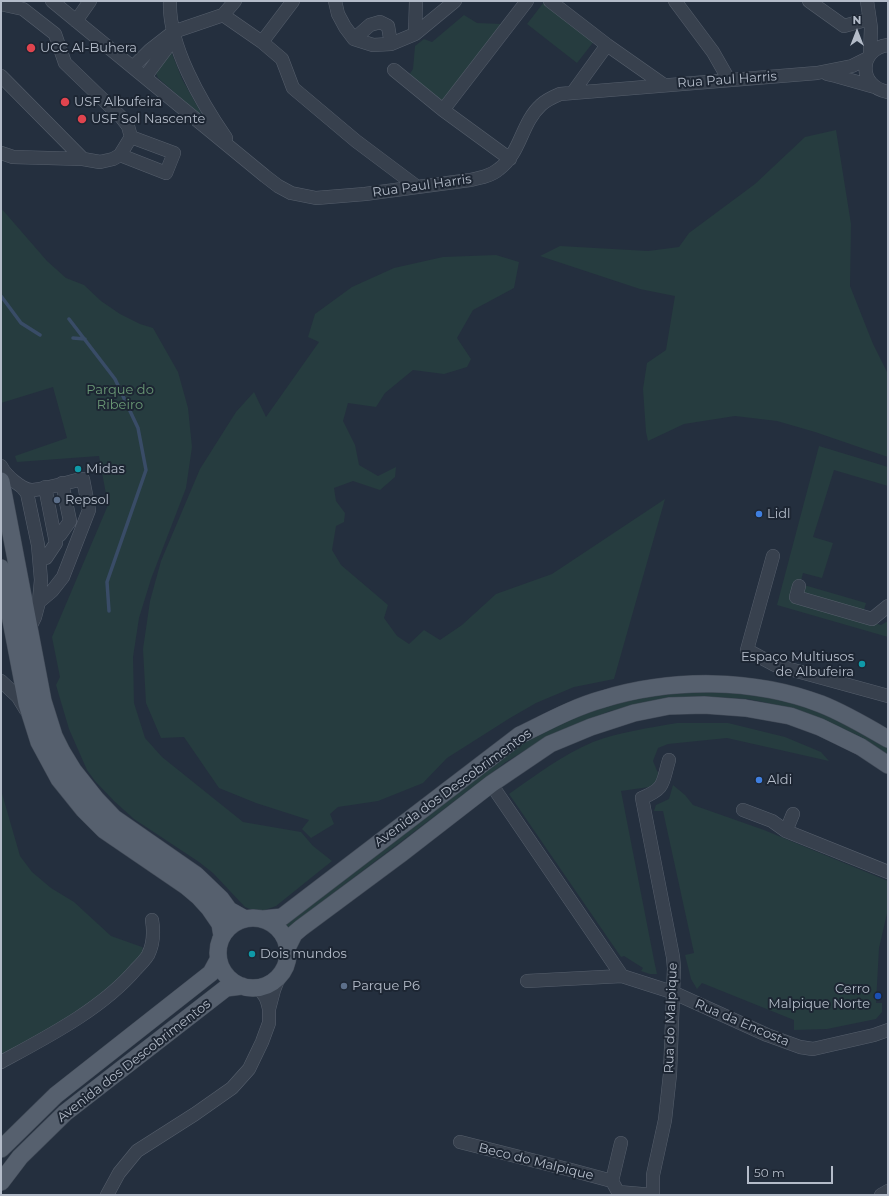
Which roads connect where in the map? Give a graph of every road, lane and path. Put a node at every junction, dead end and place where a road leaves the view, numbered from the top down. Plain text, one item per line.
1 (52, 1) edge
2 (90, 1) edge
3 (170, 1) edge
4 (235, 1) edge
5 (293, 1) edge
6 (335, 1) edge
7 (416, 1) edge
8 (456, 1) edge
9 (526, 1) edge
10 (550, 1) edge
11 (675, 1) edge
12 (809, 1) edge
13 (867, 1) edge
14 (1, 4) edge
15 (223, 15) junction
16 (76, 21) junction
17 (870, 24) junction
18 (173, 32) junction
19 (416, 34) junction
20 (354, 39) junction
21 (262, 42) junction
22 (391, 44) junction
23 (607, 45) junction
24 (888, 45) edge
25 (869, 56) junction
26 (133, 68) junction
27 (394, 70) dead end
28 (817, 73) junction
29 (1, 76) edge
30 (145, 77) junction
31 (729, 80) junction
32 (664, 85) junction
33 (573, 92) junction
34 (883, 92) edge
35 (444, 110) junction
36 (130, 137) junction
37 (1, 153) edge
38 (237, 153) junction
39 (120, 155) junction
40 (83, 159) junction
41 (510, 159) junction
42 (416, 186) junction
43 (1, 466) edge
44 (1, 481) edge
45 (47, 486) junction
46 (88, 503) junction
47 (60, 536) junction
48 (772, 556) dead end
49 (1, 568) edge
50 (41, 580) junction
51 (799, 586) dead end
52 (39, 602) junction
53 (888, 606) edge
54 (29, 629) junction
55 (1, 681) edge
56 (885, 696) edge
57 (32, 721) junction
58 (888, 739) edge
59 (669, 760) dead end
60 (888, 765) edge
61 (491, 784) junction
62 (744, 810) dead end
63 (793, 814) dead end
64 (786, 831) junction
65 (888, 872) edge
66 (245, 919) junction
67 (263, 919) junction
68 (152, 920) dead end
69 (222, 936) junction
70 (288, 946) junction
71 (218, 960) junction
72 (622, 976) junction
73 (279, 977) junction
74 (527, 981) dead end
75 (249, 987) junction
76 (672, 992) junction
77 (269, 1009) junction
78 (888, 1030) edge
79 (1, 1062) edge
80 (460, 1142) dead end
81 (621, 1143) dead end
82 (1, 1149) edge
83 (612, 1181) junction
84 (1, 1182) edge
85 (888, 1191) edge
86 (107, 1195) edge
87 (653, 1195) edge
88 (881, 1195) edge

1 - 16 street, Rua Paul Harris
2 - 16 street
3 - 18 street
4 - 15 street
5 - 21 street
6 - 20 street
7 - 19 street
8 - 19 street
9 - 35 street
10 - 23 street
11 - 31 street
12 - 17 street
13 - 17 street
14 - 36 street
15 - 18 street
15 - 21 street
16 - 26 street, Rua Paul Harris
17 - 24 street
17 - 25 street
18 - 26 street
18 - 30 street
18 - 38 street
19 - 22 street
20 - 22 street
20 - 22 street
21 - 42 street
23 - 32 street
23 - 33 street
24 - 25 street, Rua Paul Harris
25 - 28 street, Rua Paul Harris
25 - 34 street
26 - 30 street, Rua Paul Harris
27 - 35 street
28 - 31 street, Rua Paul Harris
28 - 34 street, Rua Paul Harris
29 - 40 street
30 - 38 street, Rua Paul Harris
31 - 32 street, Rua Paul Harris
32 - 33 street, Rua Paul Harris
33 - 41 street, Rua Paul Harris
35 - 41 street
36 - 39 street
36 - 39 street
37 - 40 street
38 - 42 street, Rua Paul Harris
39 - 40 street
41 - 42 street, Rua Paul Harris
43 - 45 street
44 - 54 main road
45 - 46 street
45 - 47 street
45 - 47 street
45 - 47 street
45 - 50 street
46 - 47 street
46 - 52 street
47 - 50 street
48 - 56 street
49 - 57 main road
50 - 52 street
51 - 53 street
52 - 54 street
54 - 66 main road
55 - 57 street
57 - 69 main road
58 - 67 main road, Avenida dos Descobrimentos
59 - 76 street, Rua do Malpique
60 - 61 main road, Avenida dos Descobrimentos
61 - 70 main road, Avenida dos Descobrimentos
61 - 72 street
62 - 64 street
63 - 64 street
64 - 65 street
66 - 67 main road
66 - 69 main road
67 - 70 main road
68 - 79 street
69 - 71 main road
70 - 73 main road
71 - 75 main road
71 - 82 main road, Avenida dos Descobrimentos
72 - 74 street, Rua da Encosta
72 - 76 street, Rua da Encosta
73 - 75 main road
73 - 77 street
75 - 77 street
75 - 84 main road, Avenida dos Descobrimentos
76 - 78 street, Rua da Encosta
76 - 87 street, Rua do Malpique
77 - 86 street
80 - 83 street, Beco do Malpique
81 - 83 street, Beco do Malpique
83 - 87 street, Beco do Malpique
85 - 88 street

